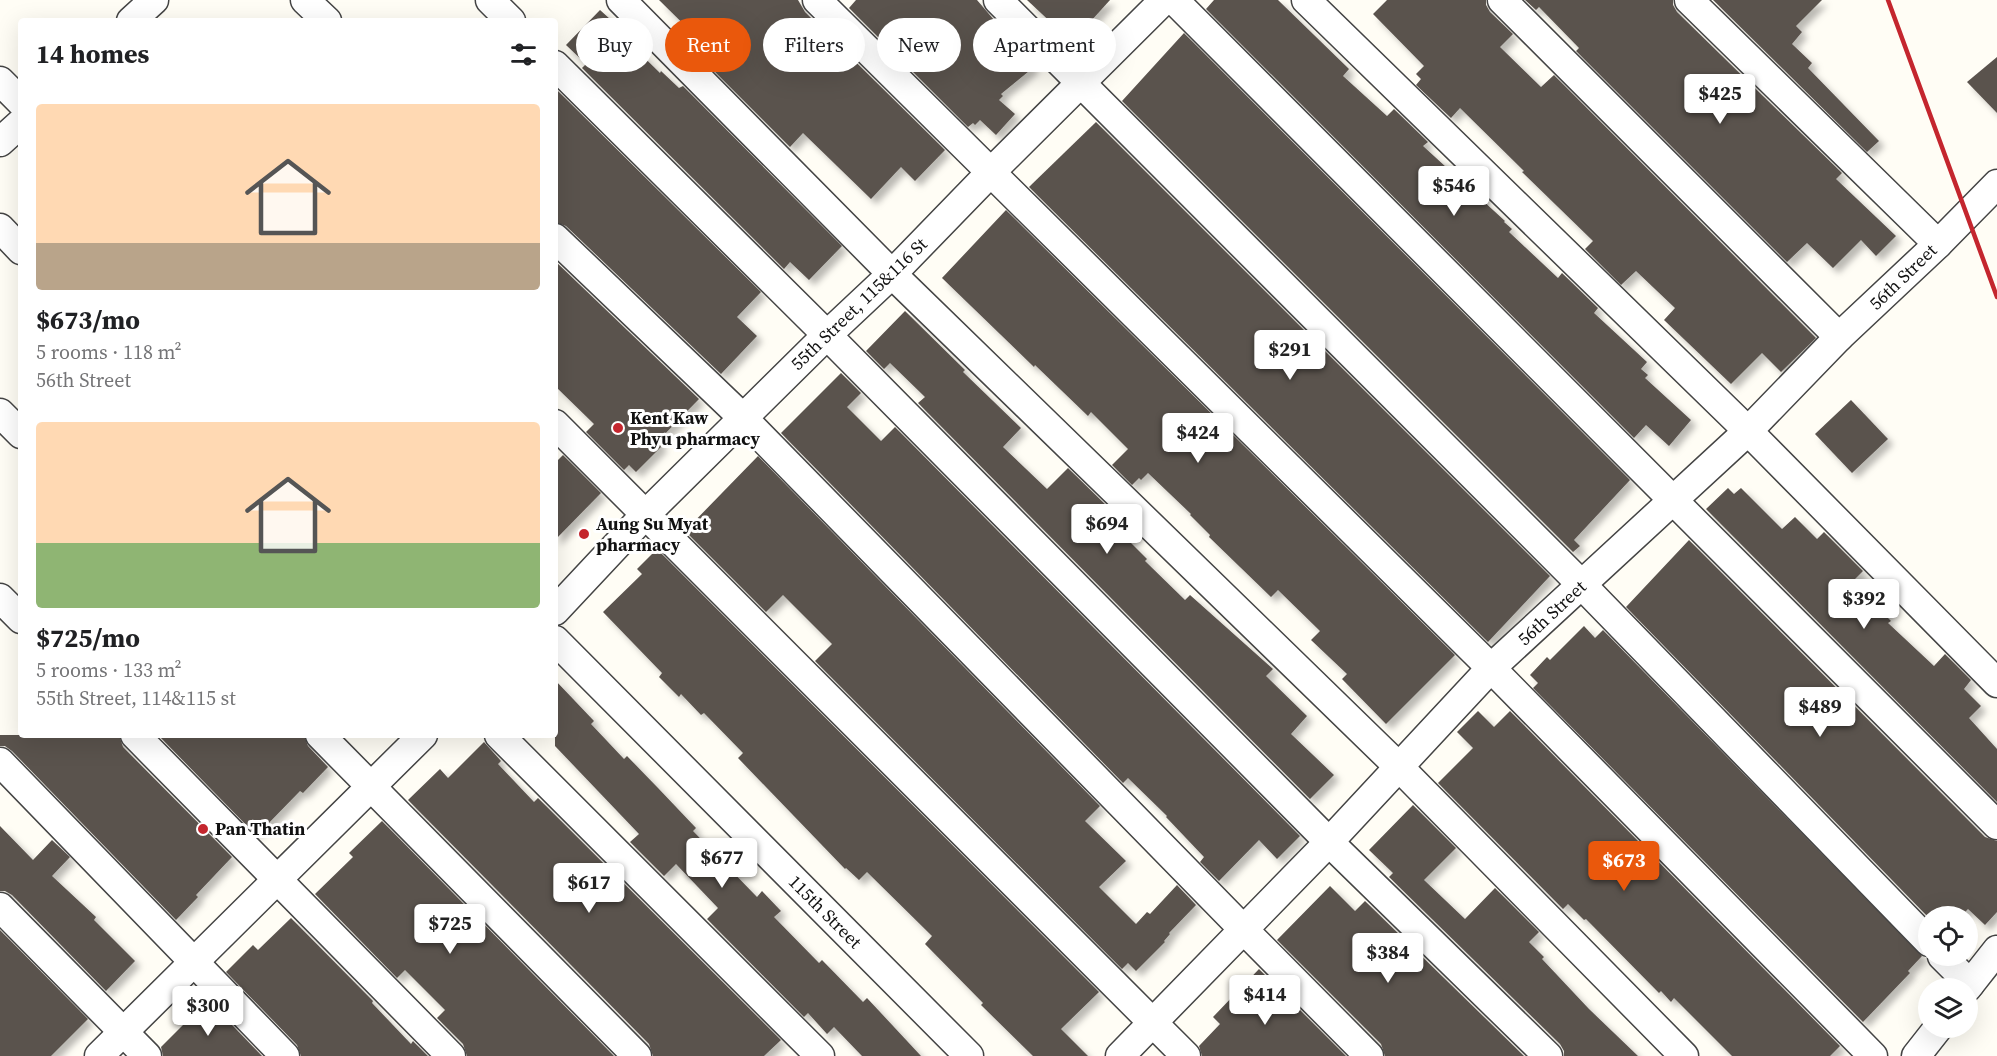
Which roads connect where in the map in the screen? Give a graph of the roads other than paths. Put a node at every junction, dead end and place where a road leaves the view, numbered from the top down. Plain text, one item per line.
1 (305, 0) edge
2 (490, 0) edge
3 (621, 0) edge
4 (817, 0) edge
5 (998, 0) edge
6 (1164, 0) edge
7 (1174, 0) edge
8 (1306, 0) edge
9 (1502, 0) edge
10 (1689, 0) edge
11 (324, 18) edge
12 (508, 18) edge
13 (558, 67) edge
14 (0, 81) edge
15 (1081, 83) junction
16 (18, 99) edge
17 (18, 126) edge
18 (0, 142) edge
19 (990, 173) junction
20 (1997, 184) edge
21 (0, 228) edge
22 (558, 241) edge
23 (1938, 244) junction
24 (18, 247) edge
25 (892, 274) junction
26 (827, 335) junction
27 (1839, 337) junction
28 (0, 413) edge
29 (743, 418) junction
30 (558, 427) edge
31 (18, 431) edge
32 (1748, 431) junction
33 (1674, 501) junction
34 (645, 515) junction
35 (1582, 585) junction
36 (0, 598) edge
37 (558, 607) edge
38 (18, 616) edge
39 (558, 643) edge
40 (1491, 668) junction
41 (1997, 682) edge
42 (138, 738) edge
43 (323, 738) edge
44 (420, 738) edge
45 (502, 738) edge
46 (0, 762) edge
47 (1399, 767) junction
48 (371, 786) junction
49 (1997, 825) edge
50 (1329, 842) junction
51 (278, 879) junction
52 (0, 907) edge
53 (1243, 929) junction
54 (1918, 931) edge
55 (1997, 950) edge
56 (194, 962) junction
57 (1951, 966) edge
58 (1961, 978) edge
59 (1974, 978) edge
60 (1153, 1023) junction
61 (123, 1032) junction
62 (1930, 1038) edge
63 (99, 1056) edge
64 (147, 1056) edge
65 (285, 1056) edge
66 (451, 1056) edge
67 (637, 1056) edge
68 (820, 1056) edge
69 (969, 1056) edge
70 (1120, 1056) edge
71 (1186, 1056) edge
72 (1369, 1056) edge
73 (1548, 1056) edge
74 (1684, 1056) edge
75 (1873, 1056) edge
76 (1916, 1056) edge

1 - 11 street
2 - 12 street
3 - 25 street
4 - 19 street
5 - 15 street
6 - 15 street, 55th Street, 115&116 St
7 - 33 street
8 - 32 street
9 - 27 street
10 - 23 street
13 - 26 street
14 - 16 street
15 - 19 street, 55th Street, 115&116 St
15 - 35 street
17 - 18 street
19 - 25 street, 55th Street, 115&116 St
19 - 40 street
20 - 23 street, 56th Street
21 - 24 street
22 - 29 street
23 - 27 street, 56th Street
25 - 26 street, 55th Street, 115&116 St
25 - 47 street
26 - 29 street, 55th Street, 115&116 St
26 - 50 street
27 - 32 street, 56th Street
28 - 31 street
29 - 34 street, 55th Street, 115&116 St
29 - 53 street
30 - 34 street
32 - 33 street, 56th Street
32 - 41 street
33 - 35 street, 56th Street
33 - 49 street
34 - 37 street, 55th Street, 115&116 St
34 - 60 street
35 - 40 street, 56th Street
35 - 54 street
36 - 38 street
39 - 69 street, 115th Street
40 - 47 street, 56th Street
40 - 75 street
42 - 51 street
43 - 48 street
44 - 48 street
45 - 68 street
46 - 56 street
47 - 50 street, 56th Street
47 - 74 street
48 - 51 street
48 - 67 street
50 - 53 street, 56th Street
50 - 73 street
51 - 56 street
51 - 66 street
52 - 61 street
53 - 60 street, 56th Street
53 - 72 street
55 - 59 street
56 - 61 street
56 - 65 street
57 - 58 street
60 - 70 street, 56th Street
60 - 71 street
61 - 63 street
61 - 64 street
62 - 76 street

